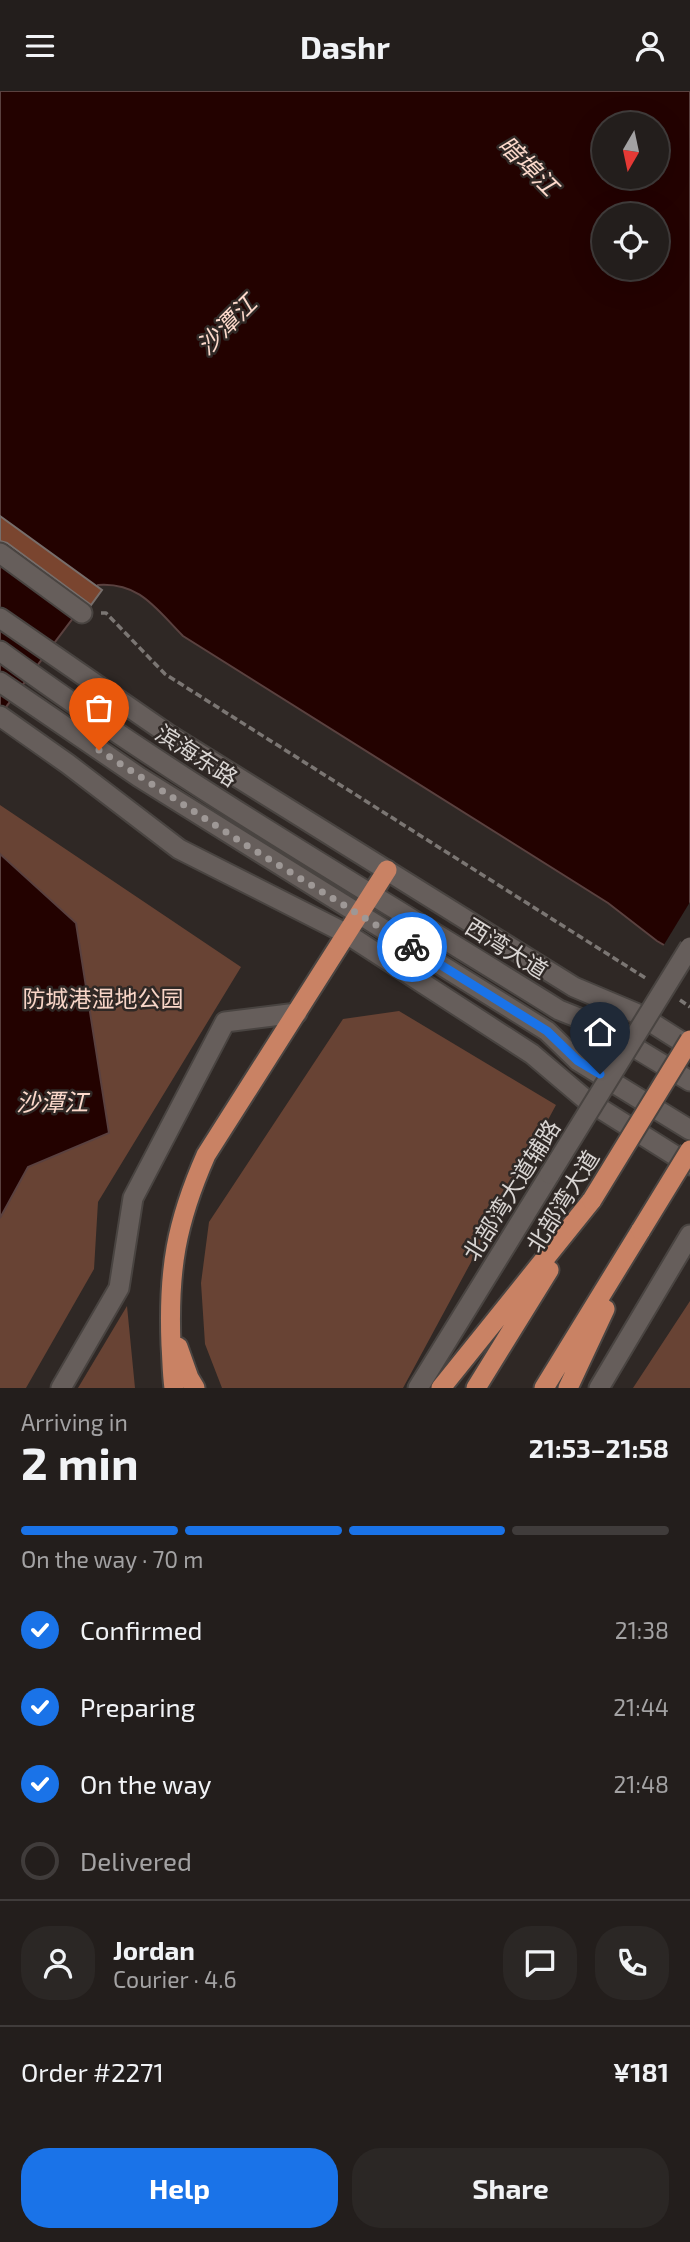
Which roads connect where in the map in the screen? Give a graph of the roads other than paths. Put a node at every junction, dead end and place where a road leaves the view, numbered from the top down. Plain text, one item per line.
1 (0, 553) edge
2 (82, 613) road end
3 (0, 618) edge
4 (0, 652) edge
5 (0, 683) edge
6 (2, 717) edge
7 (387, 870) junction
8 (372, 894) junction
9 (359, 915) junction
10 (347, 934) junction
11 (690, 947) edge
12 (297, 1013) junction
13 (690, 1040) edge
14 (690, 1047) edge
15 (690, 1081) edge
16 (690, 1130) edge
17 (690, 1150) edge
18 (690, 1165) edge
19 (592, 1200) junction
20 (641, 1230) junction
21 (690, 1235) edge
22 (170, 1320) junction
23 (61, 1388) edge
24 (174, 1388) edge
25 (195, 1388) edge
26 (418, 1388) edge
27 (441, 1388) edge
28 (477, 1388) edge
29 (544, 1388) edge
30 (568, 1388) edge
31 (599, 1388) edge

1 - 2 main road
3 - 7 main road
4 - 8 main road, 滨海东路
5 - 9 main road
6 - 10 main road
7 - 8 highway
7 - 14 main road
8 - 9 highway
8 - 15 main road, 西湾大道
9 - 10 highway
9 - 16 main road
10 - 12 highway
10 - 18 main road
11 - 26 main road, 北部湾大道辅路, bridge
12 - 22 highway
12 - 23 main road
13 - 19 highway, 北部湾大道, bridge
17 - 20 highway, bridge
19 - 27 highway
19 - 28 highway, 北部湾大道
20 - 29 highway
20 - 30 highway
21 - 31 main road
22 - 24 highway
22 - 25 highway

